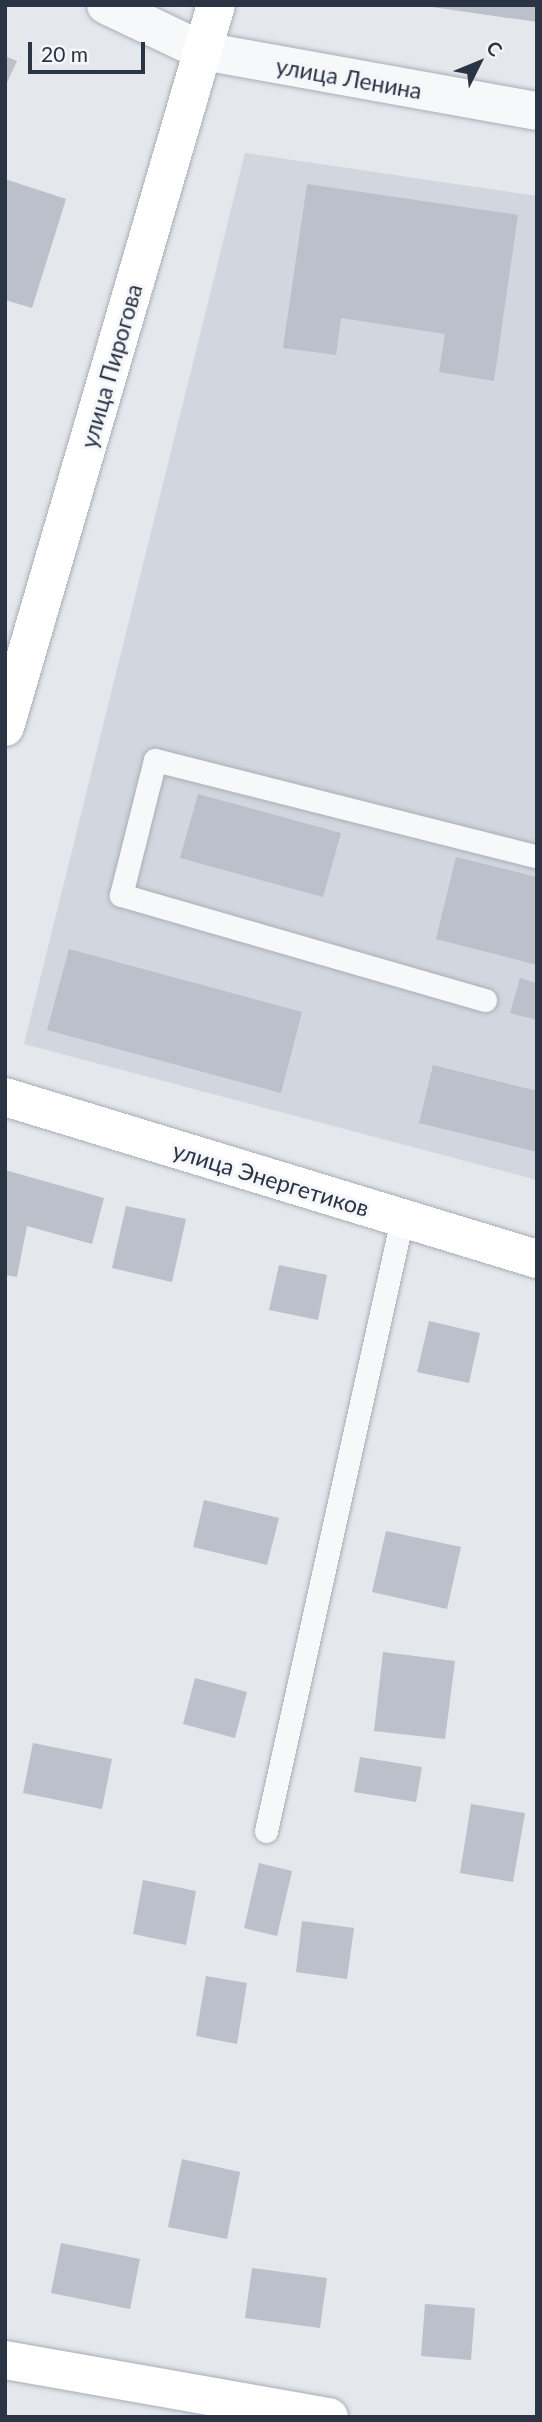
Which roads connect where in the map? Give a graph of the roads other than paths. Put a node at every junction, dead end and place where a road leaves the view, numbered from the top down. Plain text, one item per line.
1 (106, 5) edge
2 (216, 5) edge
3 (203, 51) junction
4 (537, 111) edge
5 (5, 727) edge
6 (537, 858) edge
7 (485, 1000) dead end
8 (5, 1097) edge
9 (402, 1219) junction
10 (537, 1259) edge
11 (266, 1831) dead end
12 (5, 2360) edge
13 (329, 2417) edge

1 - 3 street, улица Ленина
2 - 3 street, улица Пирогова
3 - 4 street, улица Ленина
3 - 5 street, улица Пирогова
6 - 7 lane
8 - 9 street, улица Энергетиков
9 - 10 street, улица Энергетиков
9 - 11 lane
12 - 13 street

